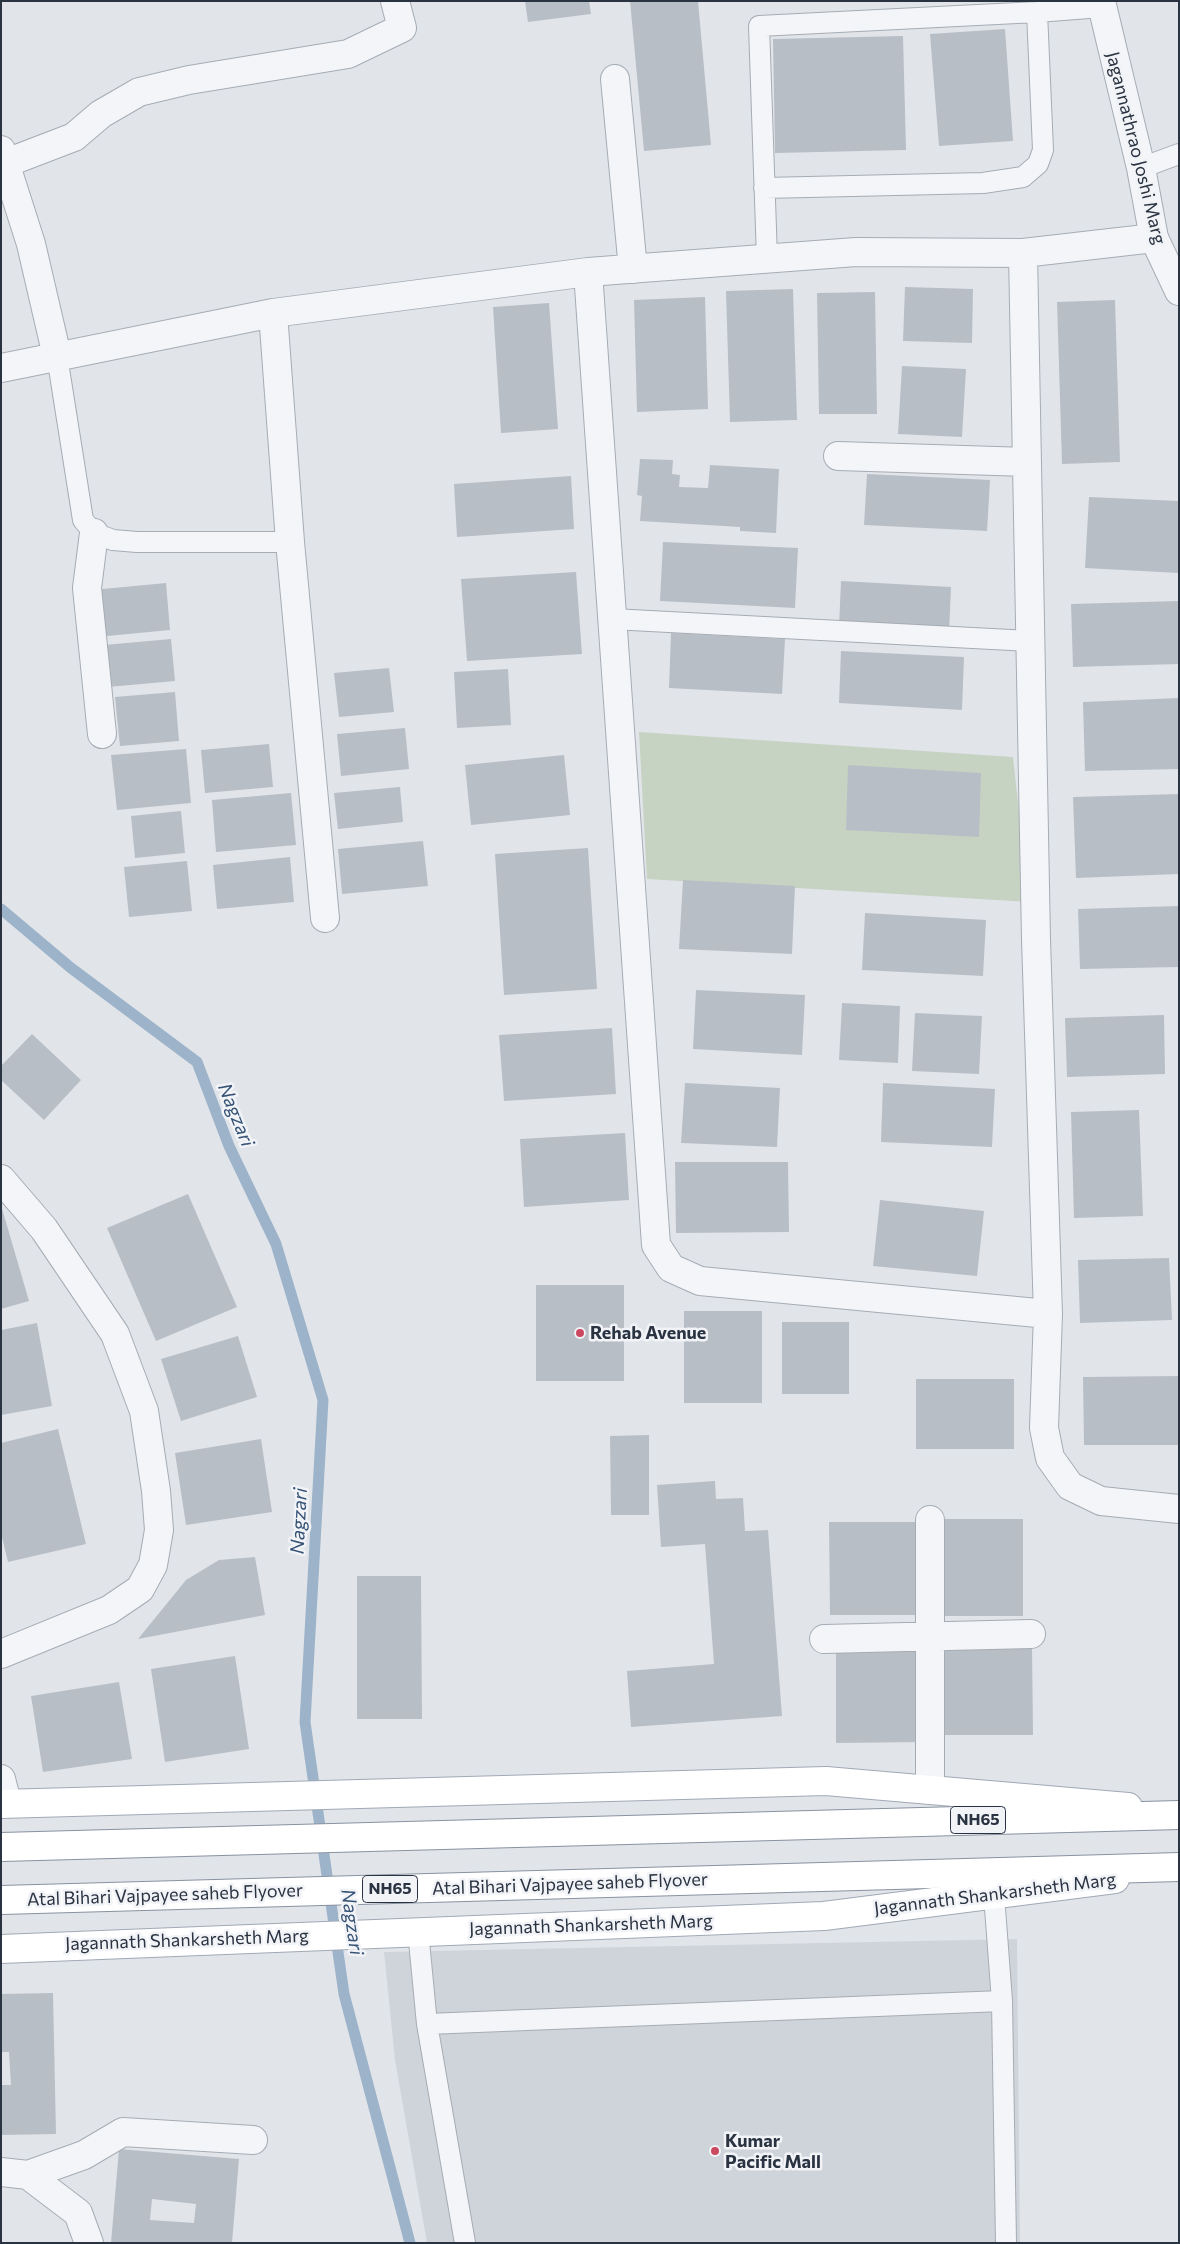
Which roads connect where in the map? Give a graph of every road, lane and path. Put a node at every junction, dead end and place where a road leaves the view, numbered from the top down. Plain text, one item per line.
1 (395, 1) edge
2 (1101, 4) edge
3 (1037, 12) junction
4 (614, 80) dead end
5 (1179, 154) edge
6 (3, 160) edge
7 (1141, 168) junction
8 (764, 188) junction
9 (1154, 238) junction
10 (1023, 253) junction
11 (767, 258) junction
12 (633, 269) junction
13 (588, 272) junction
14 (1179, 292) edge
15 (273, 313) junction
16 (57, 356) junction
17 (1, 368) edge
18 (838, 456) dead end
19 (1027, 462) junction
20 (94, 533) junction
21 (290, 542) junction
22 (612, 619) junction
23 (1030, 641) junction
24 (102, 734) dead end
25 (325, 918) dead end
26 (1, 1179) edge
27 (1048, 1314) junction
28 (1179, 1509) edge
29 (930, 1520) dead end
30 (1031, 1634) dead end
31 (930, 1637) junction
32 (824, 1638) dead end
33 (1, 1654) edge
34 (930, 1790) junction
35 (3, 1795) edge
36 (1179, 1813) edge
37 (1, 1847) edge
38 (1179, 1869) edge
39 (779, 1879) joint
40 (994, 1895) junction
41 (1, 1900) edge
42 (418, 1932) junction
43 (1, 1949) edge
44 (1002, 2001) junction
45 (427, 2024) junction
46 (253, 2140) dead end
47 (1, 2172) edge
48 (28, 2175) junction
49 (89, 2243) edge
50 (465, 2243) edge
51 (1006, 2243) edge

1 - 6 street
2 - 3 lane
2 - 7 street, Jagannathrao Joshi Marg
3 - 8 lane
3 - 8 lane
4 - 12 street
5 - 7 lane
6 - 16 street
7 - 9 street, Jagannathrao Joshi Marg
8 - 11 lane
9 - 10 street
9 - 14 street, Jagannathrao Joshi Marg
10 - 11 street
10 - 19 street
11 - 12 street
12 - 13 street
13 - 15 street
13 - 22 street
15 - 16 street
15 - 21 street
16 - 17 street
16 - 20 lane
18 - 19 street
19 - 23 street
20 - 21 lane
20 - 24 street
21 - 25 street
22 - 23 lane
22 - 27 street
23 - 27 street
26 - 33 street
27 - 28 street
29 - 31 street
30 - 31 street
31 - 32 street
31 - 34 street
34 - 35 main road
34 - 36 main road
36 - 37 main road, NH65
38 - 39 main road, Jagannath Shankarsheth Marg / NH65
38 - 40 main road, Jagannath Shankarsheth Marg
39 - 41 main road, Atal Bihari Vajpayee saheb Flyover / NH65
40 - 42 main road, Jagannath Shankarsheth Marg
40 - 44 lane
42 - 43 main road, Jagannath Shankarsheth Marg
42 - 45 lane
44 - 45 lane
44 - 51 lane
45 - 50 lane
46 - 48 street
47 - 48 street
48 - 49 street

